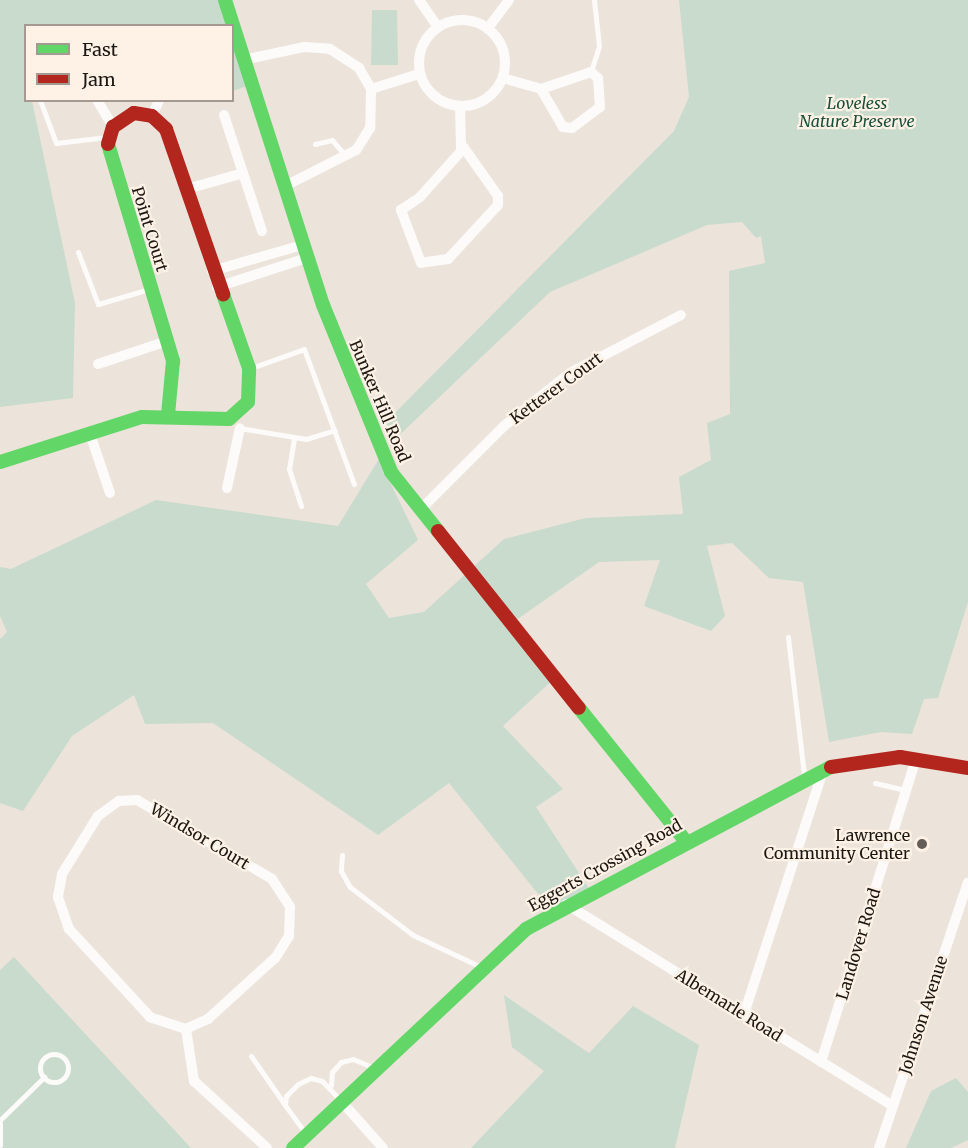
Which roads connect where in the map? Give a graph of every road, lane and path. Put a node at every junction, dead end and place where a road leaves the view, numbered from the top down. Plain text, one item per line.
1 (225, 0) edge
2 (419, 0) edge
3 (509, 0) edge
4 (594, 0) edge
5 (232, 24) edge
6 (438, 27) junction
7 (488, 28) junction
8 (234, 30) edge
9 (243, 60) junction
10 (591, 72) junction
11 (419, 74) junction
12 (503, 78) junction
13 (371, 89) junction
14 (541, 89) junction
15 (41, 102) edge
16 (98, 102) edge
17 (158, 102) edge
18 (460, 106) junction
19 (224, 115) dead end
20 (152, 116) junction
21 (111, 132) junction
22 (315, 144) dead end
23 (460, 148) junction
24 (347, 158) junction
25 (243, 173) junction
26 (283, 186) junction
27 (187, 189) junction
28 (262, 231) dead end
29 (303, 245) junction
30 (78, 252) dead end
31 (307, 258) junction
32 (212, 272) junction
33 (217, 286) junction
34 (151, 288) junction
35 (681, 315) dead end
36 (167, 341) junction
37 (98, 364) dead end
38 (249, 368) junction
39 (168, 415) junction
40 (235, 424) junction
41 (335, 430) junction
42 (90, 434) junction
43 (294, 438) junction
44 (0, 462) edge
45 (354, 484) dead end
46 (227, 488) dead end
47 (110, 493) dead end
48 (302, 506) dead end
49 (420, 509) junction
50 (788, 637) dead end
51 (916, 758) junction
52 (824, 768) junction
53 (968, 768) edge
54 (804, 776) junction
55 (875, 783) dead end
56 (906, 790) junction
57 (684, 839) junction
58 (342, 855) dead end
59 (968, 882) edge
60 (566, 904) junction
61 (485, 969) junction
62 (744, 1014) junction
63 (186, 1029) junction
64 (251, 1056) dead end
65 (821, 1062) junction
66 (377, 1069) junction
67 (44, 1077) junction
68 (331, 1085) junction
69 (342, 1102) junction
70 (285, 1105) junction
71 (893, 1106) junction
72 (0, 1122) edge
73 (307, 1135) junction
74 (0, 1145) edge
75 (267, 1148) edge
76 (293, 1148) edge
77 (383, 1148) edge
78 (879, 1148) edge

1 - 5 street, Bunker Hill Road
2 - 6 street
3 - 7 street
4 - 10 lane
6 - 7 street
6 - 11 street
7 - 12 street
8 - 9 street, Bunker Hill Road
9 - 13 street
9 - 26 street, Bunker Hill Road
10 - 14 street
10 - 14 street
11 - 13 street
11 - 18 street
12 - 14 street
12 - 18 street
13 - 24 street
15 - 21 lane
16 - 21 street, Point Court
17 - 20 street
18 - 23 street
19 - 25 street
20 - 21 street
20 - 27 street
21 - 34 street, Point Court
22 - 24 lane
23 - 23 street
24 - 26 street
25 - 27 street
25 - 28 street
26 - 29 street, Bunker Hill Road
27 - 32 street
29 - 31 street, Bunker Hill Road
29 - 32 street
30 - 34 lane
31 - 33 street
31 - 49 street, Bunker Hill Road
32 - 33 street
33 - 38 street
34 - 36 street, Point Court
35 - 49 street, Ketterer Court
36 - 37 street
36 - 39 street, Point Court
38 - 40 street
38 - 41 lane
39 - 40 street
39 - 42 street
40 - 43 lane
40 - 46 street
41 - 43 lane
41 - 45 lane
42 - 44 street
42 - 47 street
43 - 48 lane
49 - 57 street, Bunker Hill Road
50 - 54 lane
51 - 52 street, Eggerts Crossing Road
51 - 53 street, Eggerts Crossing Road
51 - 56 street, Landover Road
52 - 54 street, Eggerts Crossing Road
52 - 62 street
54 - 57 street, Eggerts Crossing Road
55 - 56 lane
56 - 65 street, Landover Road
57 - 60 street, Eggerts Crossing Road
58 - 61 lane
59 - 71 street, Johnson Avenue
60 - 61 street, Eggerts Crossing Road
60 - 62 street, Albemarle Road
61 - 66 street, Eggerts Crossing Road
62 - 65 street, Albemarle Road
63 - 63 street, Windsor Court
63 - 75 street
64 - 70 lane
65 - 71 street, Albemarle Road
66 - 68 lane
66 - 69 street, Eggerts Crossing Road
67 - 67 lane
67 - 72 lane
68 - 69 lane
68 - 70 lane
69 - 73 street, Eggerts Crossing Road
69 - 77 street
70 - 73 lane
71 - 78 street, Johnson Avenue
72 - 74 lane
73 - 76 street, Eggerts Crossing Road

